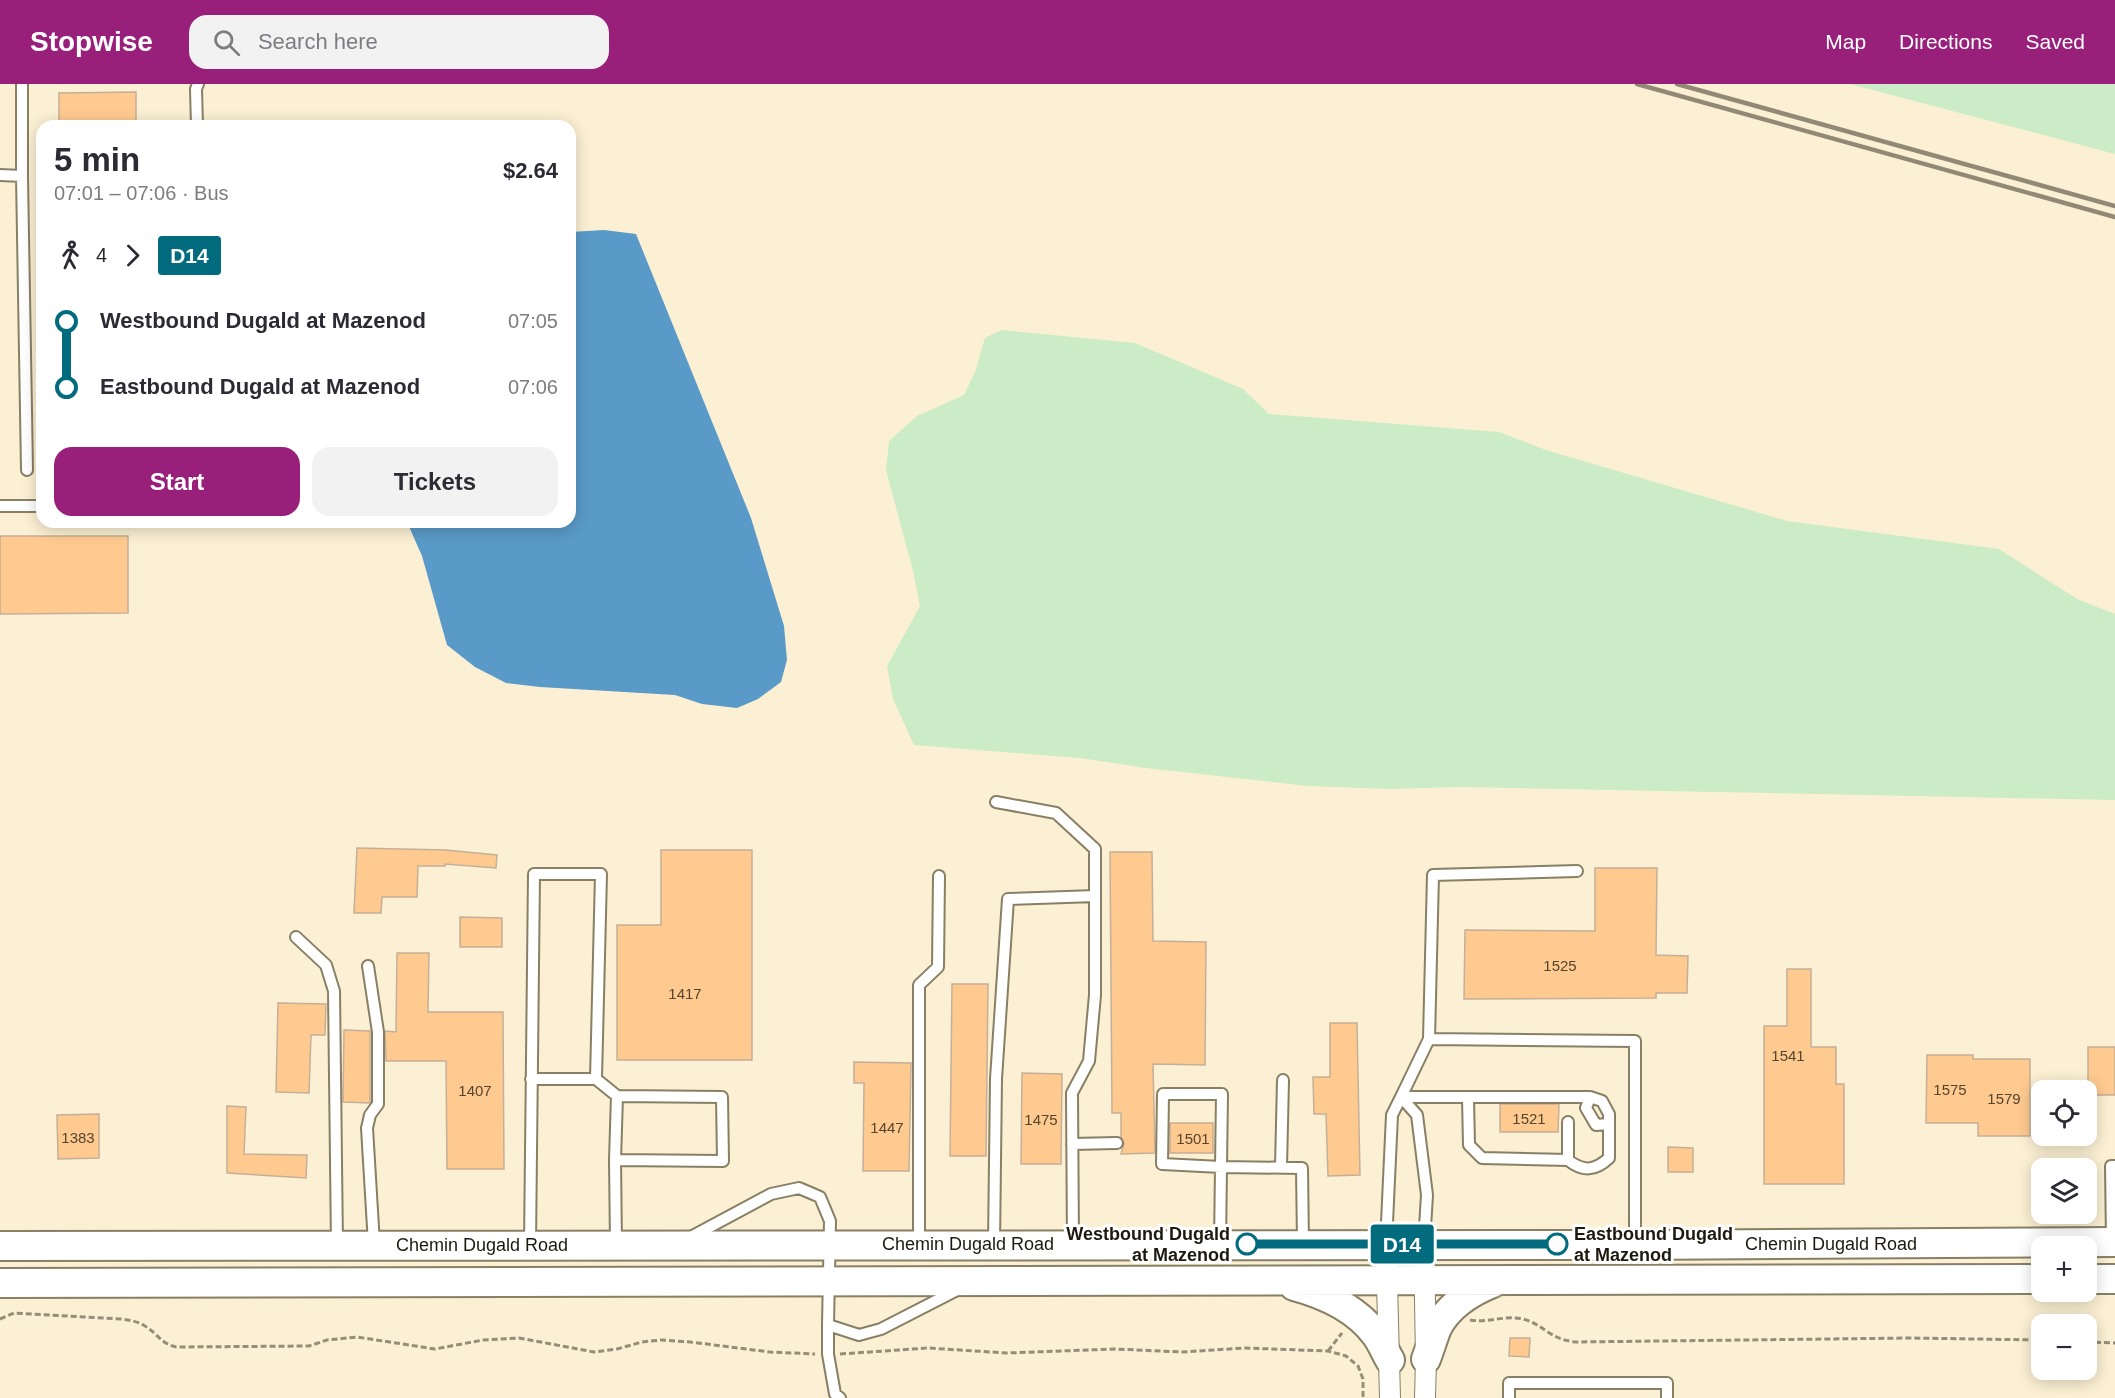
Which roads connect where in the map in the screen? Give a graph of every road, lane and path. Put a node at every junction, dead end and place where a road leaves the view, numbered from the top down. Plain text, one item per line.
1 (22, 84) edge
2 (198, 84) edge
3 (197, 120) edge
4 (0, 175) edge
5 (22, 176) junction
6 (27, 470) dead end
7 (0, 506) edge
8 (36, 506) edge
9 (996, 802) dead end
10 (1577, 871) dead end
11 (939, 876) dead end
12 (1095, 896) junction
13 (296, 937) dead end
14 (368, 966) dead end
15 (1429, 1039) junction
16 (531, 1079) junction
17 (596, 1079) junction
18 (1283, 1080) dead end
19 (617, 1096) junction
20 (1401, 1097) junction
21 (1590, 1097) junction
22 (1468, 1098) junction
23 (1568, 1122) dead end
24 (1608, 1124) junction
25 (1117, 1143) dead end
26 (1072, 1144) junction
27 (615, 1160) junction
28 (1568, 1160) junction
29 (2115, 1166) edge
30 (1221, 1167) junction
31 (1281, 1167) junction
32 (2114, 1242) edge
33 (994, 1244) junction
34 (1073, 1244) junction
35 (1220, 1244) junction
36 (1303, 1244) junction
37 (1386, 1244) junction
38 (1424, 1244) junction
39 (374, 1245) junction
40 (530, 1245) junction
41 (616, 1245) junction
42 (676, 1245) junction
43 (829, 1245) junction
44 (919, 1245) junction
45 (1635, 1245) junction
46 (0, 1246) edge
47 (337, 1246) junction
48 (1268, 1279) junction
49 (1501, 1279) junction
50 (2031, 1279) edge
51 (2097, 1279) edge
52 (2115, 1279) edge
53 (1389, 1280) junction
54 (1425, 1280) junction
55 (975, 1281) junction
56 (828, 1282) junction
57 (0, 1283) edge
58 (0, 1319) edge
59 (1468, 1320) dead end
60 (828, 1325) junction
61 (1342, 1333) dead end
62 (2031, 1340) edge
63 (2097, 1342) edge
64 (2115, 1343) edge
65 (1328, 1351) junction
66 (828, 1354) junction
67 (1426, 1359) junction
68 (1390, 1360) junction
69 (840, 1398) edge
70 (1363, 1398) edge
71 (1390, 1398) edge
72 (1425, 1398) edge
73 (1509, 1398) edge
74 (1667, 1398) edge

1 - 5 lane
2 - 3 lane
4 - 5 lane
5 - 6 lane
7 - 8 lane
9 - 12 lane
10 - 15 lane
11 - 44 lane
12 - 26 lane
12 - 33 lane
13 - 47 lane
14 - 39 lane
15 - 20 lane
15 - 45 lane
16 - 17 lane
16 - 17 lane
16 - 40 lane
17 - 19 lane
18 - 31 lane
19 - 27 lane
19 - 27 lane
20 - 22 lane
20 - 37 lane
20 - 38 lane
21 - 22 lane
21 - 24 lane
21 - 24 lane
22 - 28 lane
23 - 28 lane
24 - 28 lane
25 - 26 lane
26 - 34 lane
27 - 41 lane
29 - 32 lane
30 - 30 lane
30 - 31 lane
30 - 35 lane
31 - 36 lane
32 - 45 main road, Chemin Dugald Road
33 - 34 main road, Chemin Dugald Road
33 - 44 main road, Chemin Dugald Road
34 - 35 main road, Chemin Dugald Road
35 - 36 main road, Chemin Dugald Road
36 - 37 main road, Chemin Dugald Road
37 - 38 main road, Chemin Dugald Road
37 - 53 street
38 - 45 main road, Chemin Dugald Road
38 - 54 street
39 - 40 main road, Chemin Dugald Road
39 - 47 main road, Chemin Dugald Road
40 - 41 main road, Chemin Dugald Road
41 - 42 main road, Chemin Dugald Road
42 - 43 main road, Chemin Dugald Road
42 - 43 lane
43 - 44 main road, Chemin Dugald Road
43 - 56 lane
46 - 47 main road, Chemin Dugald Road
48 - 53 main road, Chemin Dugald Road
48 - 55 main road, Chemin Dugald Road
48 - 68 main road
49 - 50 main road, Chemin Dugald Road
49 - 54 main road, Chemin Dugald Road
49 - 67 main road
51 - 52 main road
53 - 54 main road, Chemin Dugald Road
53 - 68 street
54 - 67 street
55 - 56 main road, Chemin Dugald Road
55 - 60 lane
56 - 57 main road, Chemin Dugald Road
56 - 60 lane
58 - 66 path
59 - 62 path
60 - 66 lane
61 - 65 path
63 - 64 path
65 - 66 path
65 - 70 path
66 - 69 lane
67 - 72 street
68 - 71 street
73 - 74 lane

